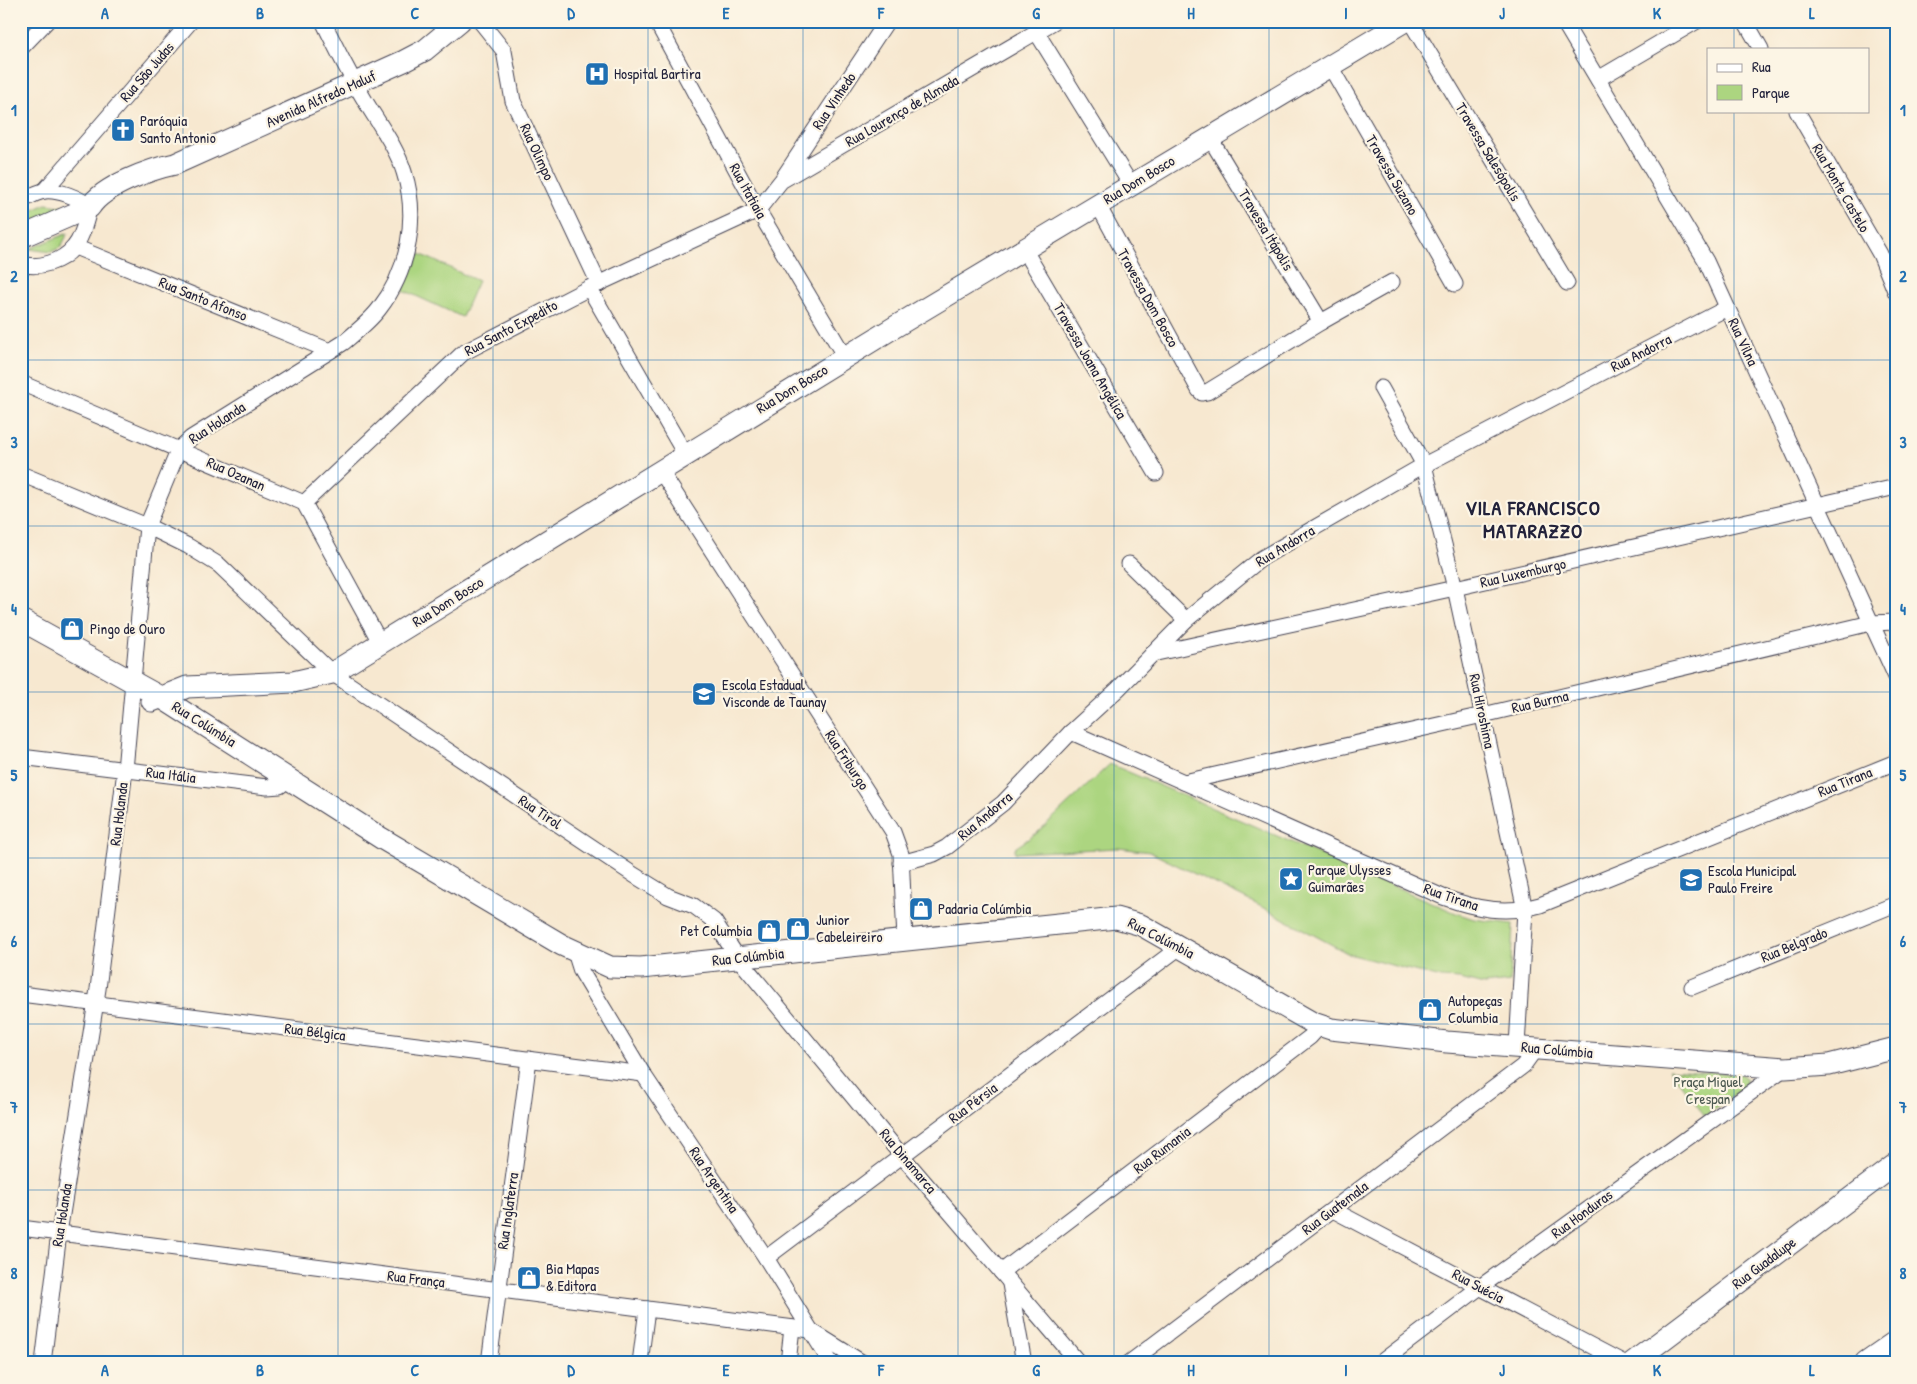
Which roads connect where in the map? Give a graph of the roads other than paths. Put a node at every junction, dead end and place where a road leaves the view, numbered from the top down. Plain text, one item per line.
1 (47, 21) edge
2 (191, 21) edge
3 (323, 21) edge
4 (460, 21) edge
5 (480, 21) edge
6 (656, 21) edge
7 (887, 21) edge
8 (1055, 21) edge
9 (1405, 21) edge
10 (1410, 21) edge
11 (1563, 21) edge
12 (1696, 21) edge
13 (1745, 21) edge
14 (1037, 33) junction
15 (21, 48) edge
16 (1759, 48) edge
17 (1330, 66) junction
18 (1598, 80) junction
19 (355, 84) junction
20 (1798, 112) edge
21 (1210, 138) junction
22 (781, 182) junction
23 (1131, 185) junction
24 (44, 191) junction
25 (21, 201) edge
26 (91, 205) junction
27 (1098, 205) junction
28 (758, 210) junction
29 (21, 237) edge
30 (75, 247) junction
31 (1024, 249) junction
32 (21, 264) edge
33 (1392, 282) dead end
34 (1566, 283) dead end
35 (1455, 284) dead end
36 (594, 286) junction
37 (1896, 293) edge
38 (1727, 308) junction
39 (1321, 322) junction
40 (330, 352) junction
41 (845, 357) junction
42 (21, 383) edge
43 (1381, 388) dead end
44 (179, 449) junction
45 (685, 454) junction
46 (1424, 465) junction
47 (660, 470) junction
48 (1156, 473) dead end
49 (21, 474) edge
50 (1896, 487) edge
51 (304, 503) junction
52 (1818, 505) junction
53 (147, 526) junction
54 (1129, 564) dead end
55 (1455, 588) junction
56 (21, 620) edge
57 (1186, 620) junction
58 (1871, 622) junction
59 (1896, 622) edge
60 (21, 633) edge
61 (381, 644) junction
62 (1150, 654) junction
63 (332, 673) junction
64 (1896, 677) edge
65 (135, 693) junction
66 (162, 698) junction
67 (1483, 715) junction
68 (1071, 732) junction
69 (21, 757) edge
70 (1896, 762) edge
71 (124, 770) junction
72 (285, 782) junction
73 (1184, 782) junction
74 (901, 863) junction
75 (1896, 904) edge
76 (1525, 910) junction
77 (905, 940) junction
78 (1180, 947) junction
79 (575, 952) junction
80 (738, 958) junction
81 (601, 964) junction
82 (1692, 987) dead end
83 (21, 994) edge
84 (598, 997) junction
85 (96, 1003) junction
86 (1320, 1026) junction
87 (1526, 1047) junction
88 (1896, 1048) edge
89 (633, 1056) junction
90 (529, 1059) junction
91 (1785, 1068) junction
92 (609, 1069) junction
93 (643, 1074) junction
94 (902, 1156) junction
95 (1896, 1164) edge
96 (1332, 1210) junction
97 (21, 1228) edge
98 (59, 1233) junction
99 (766, 1258) junction
100 (1006, 1277) junction
101 (1480, 1287) junction
102 (498, 1290) junction
103 (647, 1309) junction
104 (792, 1328) junction
105 (810, 1330) junction
106 (1896, 1343) edge
107 (43, 1363) edge
108 (489, 1363) edge
109 (640, 1363) edge
110 (788, 1363) edge
111 (831, 1363) edge
112 (863, 1363) edge
113 (1024, 1363) edge
114 (1079, 1363) edge
115 (1129, 1363) edge
116 (1380, 1363) edge
117 (1624, 1363) edge
118 (1632, 1363) edge
119 (1867, 1363) edge

1 - 15 street
2 - 24 street, Rua São Judas
3 - 19 street
4 - 19 main road, Avenida Alfredo Maluf
5 - 36 street, Rua Olimpo
6 - 28 street, Rua Itatiaia
7 - 22 street, Rua Vinhedo
8 - 14 street, Rua Lourenço de Almada
9 - 17 main road, Rua Dom Bosco
10 - 34 street, Travessa Salesópolis
11 - 18 street, Rua Vilna
12 - 18 street
13 - 16 street
14 - 22 street, Rua Lourenço de Almada
14 - 23 street
17 - 21 main road, Rua Dom Bosco
17 - 35 street, Travessa Suzano
18 - 38 street, Rua Vilna
19 - 26 main road, Avenida Alfredo Maluf
19 - 40 street, Rua Holanda
20 - 37 street, Rua Monte Castelo
21 - 23 main road, Rua Dom Bosco
21 - 39 street, Travessa Itápolis
22 - 28 street, Rua Lourenço de Almada
23 - 27 main road, Rua Dom Bosco
24 - 25 street
24 - 26 street
26 - 29 main road, Avenida Alfredo Maluf
26 - 30 street
27 - 31 main road, Rua Dom Bosco
27 - 39 street, Travessa Dom Bosco
28 - 36 street, Rua Santo Expedito
28 - 41 street, Rua Itatiaia
30 - 32 street
30 - 40 street, Rua Santo Afonso
31 - 41 main road, Rua Dom Bosco
31 - 48 street, Travessa Joana Angélica
33 - 39 street
36 - 45 street, Rua Olimpo
36 - 51 street, Rua Santo Expedito
38 - 46 street, Rua Andorra
38 - 52 street, Rua Vilna
40 - 44 street, Rua Holanda
41 - 45 main road, Rua Dom Bosco
42 - 44 street, Rua Ozanan
43 - 46 street, Rua Hiroshima
44 - 51 street, Rua Ozanan
44 - 53 street, Rua Holanda
45 - 47 main road, Rua Dom Bosco
46 - 55 street, Rua Hiroshima
46 - 57 street, Rua Andorra
47 - 61 main road, Rua Dom Bosco
47 - 74 street, Rua Friburgo
49 - 53 street, Rua Tirol
50 - 52 street, Rua Luxemburgo
51 - 61 street
52 - 55 street, Rua Luxemburgo
52 - 58 street, Rua Vilna
53 - 63 street, Rua Tirol
53 - 65 street, Rua Holanda
54 - 57 street
55 - 62 street, Rua Luxemburgo
55 - 67 street, Rua Hiroshima
56 - 65 main road, Rua Colúmbia
57 - 62 street, Rua Andorra
58 - 59 street, Rua Burma
58 - 64 street, Rua Vilna
58 - 67 street, Rua Burma
60 - 65 main road, Rua Colúmbia
61 - 63 main road, Rua Dom Bosco
62 - 68 street, Rua Andorra
63 - 66 main road, Rua Dom Bosco
63 - 80 street, Rua Tirol
65 - 66 main road, Rua Colúmbia
65 - 71 street, Rua Holanda
65 - 72 main road, Rua Colúmbia
66 - 72 main road, Rua Colúmbia
67 - 73 street, Rua Burma
67 - 76 street, Rua Hiroshima
68 - 73 street, Rua Tirana
68 - 74 street, Rua Andorra
69 - 71 street, Rua Itália
70 - 76 street, Rua Tirana
71 - 72 street, Rua Itália
71 - 85 street, Rua Holanda
72 - 79 main road, Rua Colúmbia
73 - 76 street, Rua Tirana
74 - 77 street, Rua Friburgo
75 - 82 street, Rua Belgrado
76 - 87 street, Rua Hiroshima
77 - 78 main road, Rua Colúmbia
77 - 80 main road, Rua Colúmbia
78 - 86 main road, Rua Colúmbia
78 - 94 street, Rua Pérsia
79 - 81 main road, Rua Colúmbia
79 - 84 street, Rua Argentina
80 - 81 main road, Rua Colúmbia
80 - 94 street, Rua Dinamarca
81 - 84 street
83 - 85 street, Rua Bélgica
84 - 89 street, Rua Argentina
85 - 90 street, Rua Bélgica
85 - 98 street, Rua Holanda
86 - 87 main road, Rua Colúmbia
86 - 100 street, Rua Rumania
87 - 91 main road, Rua Colúmbia
87 - 96 street, Rua Guatemala
88 - 91 main road, Rua Colúmbia
89 - 92 street
89 - 93 street, Rua Argentina
90 - 92 street, Rua Bélgica
90 - 102 street, Rua Inglaterra
91 - 101 street, Rua Honduras
92 - 93 street, Rua Bélgica
93 - 99 street, Rua Argentina
94 - 99 street, Rua Pérsia
94 - 100 street, Rua Dinamarca
95 - 118 main road, Rua Guadalupe
96 - 101 street, Rua Suécia
96 - 115 street, Rua Guatemala
97 - 98 street, Rua França
98 - 102 street, Rua França
98 - 107 street, Rua Holanda
99 - 105 street, Rua Argentina
100 - 113 street
100 - 114 street, Rua Dinamarca
101 - 116 street, Rua Honduras
101 - 117 street, Rua Suécia
102 - 103 street, Rua França
102 - 108 street, Rua Inglaterra
103 - 104 street, Rua França
103 - 109 street
104 - 105 street, Rua França
104 - 110 street
105 - 111 street, Rua Argentina
105 - 112 street
106 - 119 main road

